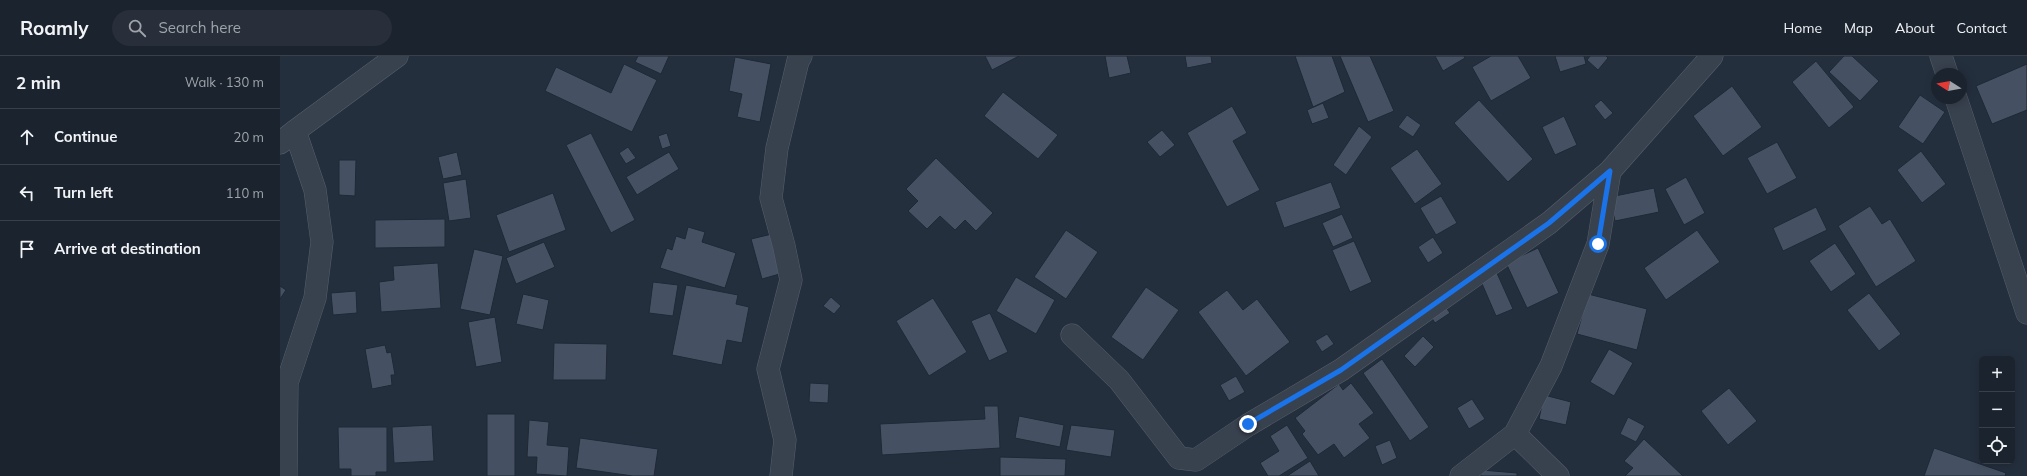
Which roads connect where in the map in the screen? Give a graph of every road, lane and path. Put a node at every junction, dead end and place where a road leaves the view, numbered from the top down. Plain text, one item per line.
1 (397, 56) edge
2 (801, 56) edge
3 (1941, 56) edge
4 (1708, 58) edge
5 (1946, 68) edge
6 (1958, 104) edge
7 (287, 137) edge
8 (1610, 171) junction
9 (2027, 313) edge
10 (1072, 335) dead end
11 (1515, 434) junction
12 (286, 476) edge
13 (781, 476) edge
14 (1461, 476) edge
15 (1558, 476) edge

1 - 7 street
2 - 13 street
3 - 5 street
4 - 8 street
6 - 9 street
7 - 12 street
8 - 10 street
8 - 11 street
11 - 14 street
11 - 15 street

